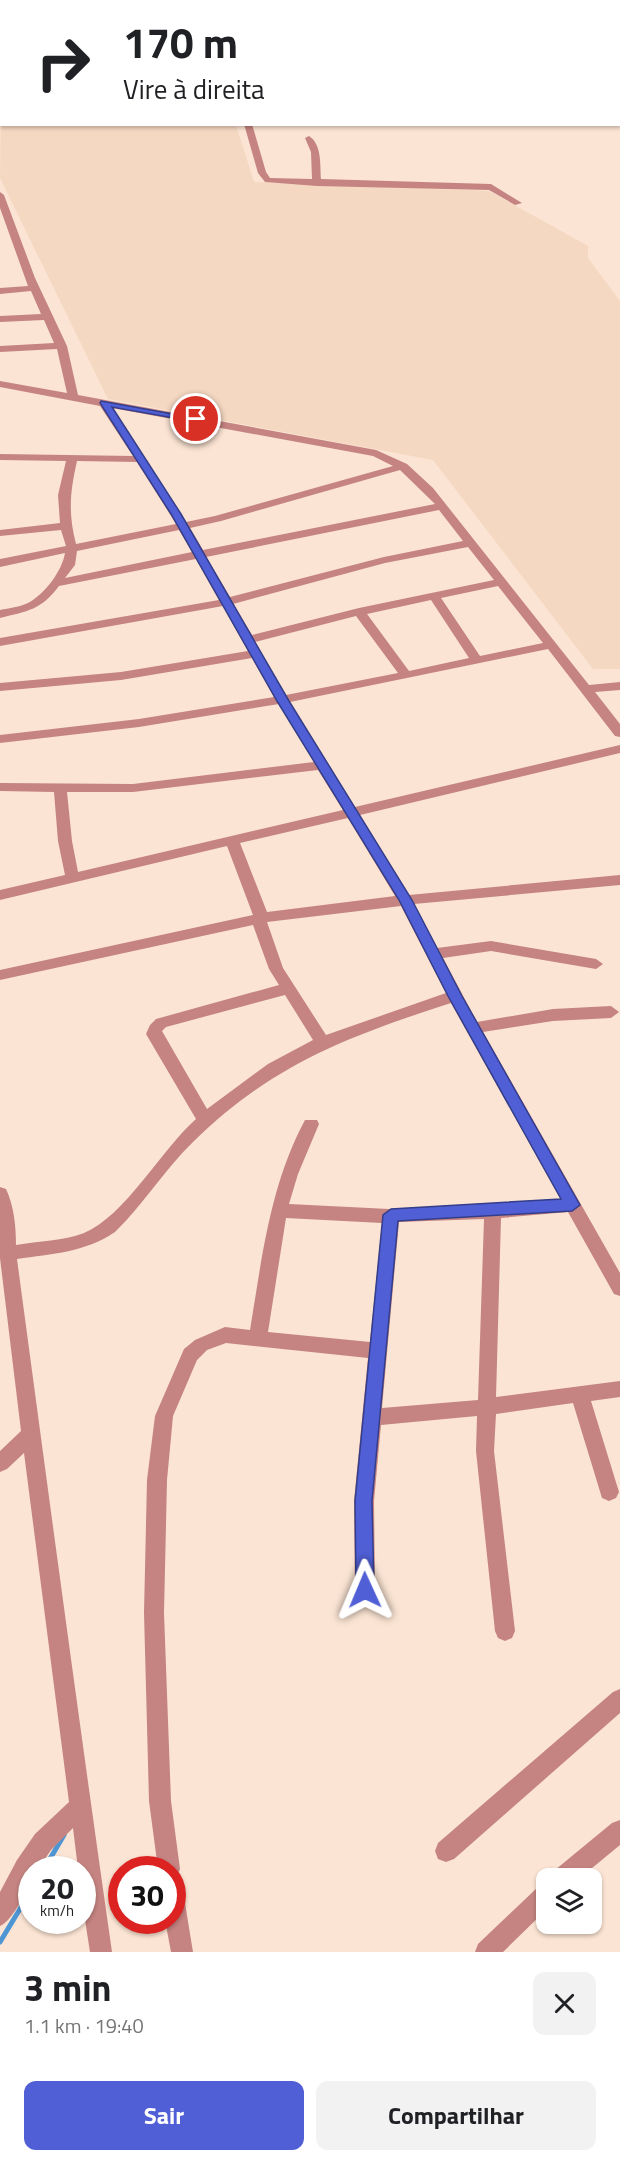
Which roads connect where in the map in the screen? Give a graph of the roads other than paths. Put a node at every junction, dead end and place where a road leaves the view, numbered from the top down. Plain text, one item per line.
1 (249, 126) edge
2 (309, 138) dead end
3 (317, 183) junction
4 (0, 195) edge
5 (518, 203) dead end
6 (34, 288) junction
7 (0, 291) edge
8 (48, 317) junction
9 (0, 319) edge
10 (62, 346) junction
11 (0, 349) edge
12 (0, 384) edge
13 (73, 398) junction
14 (104, 403) junction
15 (0, 458) edge
16 (72, 458) junction
17 (140, 459) junction
18 (403, 466) junction
19 (442, 507) junction
20 (66, 526) junction
21 (183, 526) junction
22 (0, 532) edge
23 (469, 543) junction
24 (72, 549) junction
25 (198, 553) junction
26 (0, 563) edge
27 (500, 582) junction
28 (57, 583) junction
29 (433, 595) junction
30 (226, 602) junction
31 (359, 612) junction
32 (0, 614) edge
33 (248, 640) junction
34 (0, 642) edge
35 (550, 645) junction
36 (256, 654) junction
37 (477, 661) junction
38 (406, 675) junction
39 (620, 686) edge
40 (0, 687) edge
41 (587, 689) junction
42 (283, 701) junction
43 (620, 733) edge
44 (0, 739) edge
45 (620, 749) edge
46 (322, 765) junction
47 (60, 786) junction
48 (0, 787) edge
49 (352, 813) junction
50 (231, 839) junction
51 (72, 876) junction
52 (620, 880) edge
53 (0, 895) edge
54 (405, 900) junction
55 (260, 918) junction
56 (433, 954) junction
57 (596, 964) dead end
58 (0, 975) edge
59 (286, 989) junction
60 (455, 996) junction
61 (611, 1012) dead end
62 (473, 1028) junction
63 (322, 1041) junction
64 (206, 1121) junction
65 (311, 1124) dead end
66 (0, 1194) edge
67 (572, 1205) junction
68 (279, 1210) junction
69 (493, 1211) junction
70 (391, 1215) junction
71 (4, 1228) edge
72 (8, 1253) junction
73 (613, 1260) edge
74 (620, 1289) edge
75 (258, 1337) junction
76 (379, 1351) junction
77 (620, 1389) edge
78 (580, 1395) junction
79 (486, 1407) junction
80 (373, 1417) junction
81 (31, 1434) junction
82 (1, 1461) edge
83 (609, 1492) dead end
84 (365, 1590) dead end
85 (505, 1631) dead end
86 (620, 1699) edge
87 (82, 1804) junction
88 (620, 1831) edge
89 (446, 1851) dead end
90 (167, 1856) edge
91 (575, 1868) edge
92 (536, 1904) edge
93 (0, 1915) edge
94 (179, 1934) edge
95 (101, 1952) edge
96 (182, 1952) edge
97 (486, 1952) edge

1 - 3 street
2 - 3 street
3 - 5 street
4 - 6 street
6 - 7 street
6 - 8 street
8 - 9 street
8 - 10 street
10 - 11 street
10 - 13 street
12 - 13 street
13 - 14 street
14 - 17 street
14 - 18 street
15 - 16 street
16 - 17 street
16 - 20 street
17 - 21 street
18 - 19 street
18 - 21 street
19 - 23 street
19 - 25 street
20 - 22 street
20 - 24 street
21 - 24 street
21 - 25 street
23 - 27 street
23 - 30 street
24 - 26 street
24 - 28 street
25 - 28 street
25 - 30 street
27 - 29 street
27 - 35 street
28 - 32 street
29 - 31 street
29 - 37 street
30 - 33 street
30 - 34 street
31 - 33 street
31 - 38 street
33 - 36 street
35 - 37 street
35 - 41 street
36 - 40 street
36 - 42 street
37 - 38 street
38 - 42 street
39 - 41 street
41 - 43 street
42 - 44 street
42 - 46 street
45 - 49 street
46 - 47 street
46 - 49 street
47 - 48 street
47 - 51 street
49 - 50 street
49 - 54 street
50 - 51 street
50 - 55 street
51 - 53 street
52 - 54 street
54 - 55 street
54 - 56 street
55 - 58 street
55 - 59 street
56 - 57 street
56 - 60 street
59 - 63 street
59 - 64 street
60 - 62 street
60 - 63 street
61 - 62 street
62 - 67 street
63 - 64 street
64 - 72 street
65 - 68 street
66 - 71 street
67 - 69 street
67 - 73 street
68 - 70 street
68 - 75 street
69 - 70 street
69 - 79 street
70 - 76 street
71 - 72 street
72 - 81 street
73 - 74 street
75 - 76 street
75 - 90 street
76 - 80 street
77 - 78 street
78 - 79 street
78 - 83 street
79 - 80 street
79 - 85 street
80 - 84 street
81 - 82 street
81 - 87 street
86 - 89 street
87 - 93 street
87 - 95 street
88 - 91 street
92 - 97 street
94 - 96 street

